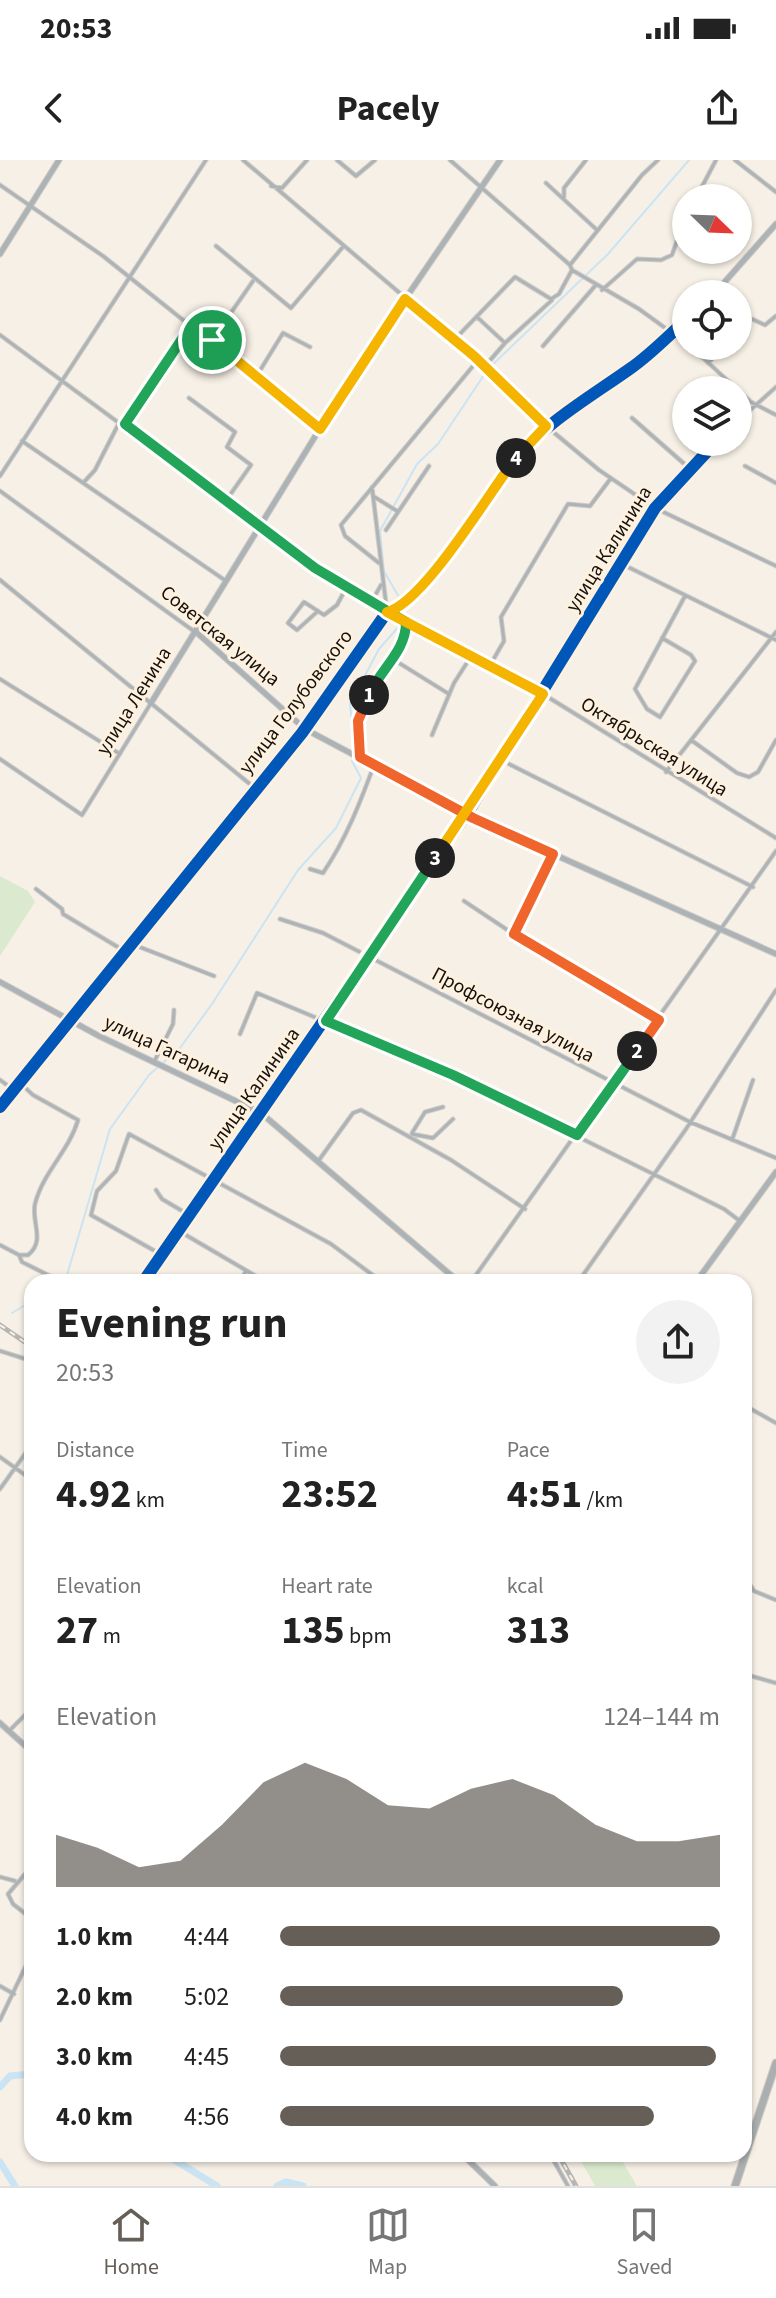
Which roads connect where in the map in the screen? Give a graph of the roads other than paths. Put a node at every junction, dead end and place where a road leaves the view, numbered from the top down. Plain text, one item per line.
1 (59, 160) edge
2 (206, 160) edge
3 (243, 160) edge
4 (307, 160) edge
5 (337, 160) edge
6 (375, 160) edge
7 (450, 160) edge
8 (500, 160) edge
9 (586, 160) edge
10 (648, 160) edge
11 (658, 160) edge
12 (716, 160) edge
13 (735, 160) edge
14 (646, 171) junction
15 (546, 183) dead end
16 (703, 184) edge
17 (0, 185) edge
18 (271, 186) junction
19 (480, 188) junction
20 (776, 192) edge
21 (564, 197) junction
22 (30, 206) junction
23 (776, 224) edge
24 (597, 230) junction
25 (216, 246) dead end
26 (342, 248) junction
27 (0, 254) edge
28 (672, 255) edge
29 (570, 265) junction
30 (572, 270) junction
31 (130, 277) junction
32 (254, 279) junction
33 (726, 280) edge
34 (595, 286) junction
35 (602, 290) junction
36 (555, 297) junction
37 (405, 299) junction
38 (776, 316) edge
39 (477, 317) junction
40 (752, 319) edge
41 (192, 324) junction
42 (672, 330) edge
43 (672, 332) edge
44 (0, 335) edge
45 (212, 340) junction
46 (454, 340) junction
47 (505, 343) junction
48 (543, 346) dead end
49 (310, 347) dead end
50 (478, 360) junction
51 (705, 360) edge
52 (711, 360) edge
53 (708, 363) junction
54 (484, 366) junction
55 (256, 377) junction
56 (63, 380) junction
57 (776, 387) edge
58 (189, 398) dead end
59 (756, 406) junction
60 (752, 409) edge
61 (776, 415) edge
62 (632, 418) dead end
63 (120, 421) junction
64 (125, 424) junction
65 (546, 426) junction
66 (320, 429) junction
67 (22, 441) junction
68 (701, 456) edge
69 (429, 466) dead end
70 (745, 466) dead end
71 (689, 468) junction
72 (0, 476) edge
73 (611, 478) junction
74 (84, 482) junction
75 (776, 483) edge
76 (372, 487) junction
77 (0, 491) edge
78 (373, 496) junction
79 (225, 502) junction
80 (655, 508) junction
81 (397, 511) junction
82 (260, 528) junction
83 (386, 530) dead end
84 (379, 563) junction
85 (622, 564) junction
86 (776, 566) edge
87 (0, 580) edge
88 (226, 581) junction
89 (381, 585) junction
90 (346, 588) junction
91 (685, 596) junction
92 (372, 601) junction
93 (318, 611) junction
94 (387, 612) junction
95 (406, 622) junction
96 (196, 632) junction
97 (776, 632) edge
98 (662, 638) junction
99 (774, 639) edge
100 (394, 657) junction
101 (470, 658) junction
102 (489, 667) junction
103 (0, 679) edge
104 (450, 694) junction
105 (543, 694) junction
106 (151, 703) junction
107 (305, 729) junction
108 (432, 735) dead end
109 (691, 740) junction
110 (776, 740) edge
111 (120, 754) junction
112 (360, 757) junction
113 (0, 759) edge
114 (501, 761) junction
115 (374, 765) junction
116 (666, 772) junction
117 (256, 789) junction
118 (466, 814) junction
119 (776, 838) edge
120 (776, 851) edge
121 (553, 854) junction
122 (310, 869) dead end
123 (753, 887) junction
124 (36, 889) dead end
125 (464, 901) dead end
126 (280, 919) dead end
127 (723, 930) junction
128 (514, 934) junction
129 (132, 944) junction
130 (126, 952) junction
131 (776, 954) edge
132 (370, 956) junction
133 (214, 976) dead end
134 (0, 982) edge
135 (776, 990) edge
136 (174, 1010) dead end
137 (659, 1020) junction
138 (72, 1021) junction
139 (326, 1021) junction
140 (240, 1034) dead end
141 (156, 1063) junction
142 (0, 1080) edge
143 (753, 1080) dead end
144 (20, 1083) junction
145 (614, 1084) junction
146 (14, 1090) junction
147 (0, 1107) edge
148 (443, 1107) dead end
149 (261, 1113) junction
150 (453, 1119) dead end
151 (690, 1122) junction
152 (411, 1135) junction
153 (577, 1135) junction
154 (435, 1137) junction
155 (732, 1140) junction
156 (430, 1148) junction
157 (776, 1158) edge
158 (319, 1160) junction
159 (776, 1172) edge
160 (653, 1174) junction
161 (215, 1179) junction
162 (156, 1190) dead end
163 (525, 1210) junction
164 (189, 1215) junction
165 (740, 1221) junction
166 (178, 1230) junction
167 (0, 1245) edge
168 (19, 1255) junction
169 (162, 1255) junction
170 (246, 1271) junction
171 (46, 1274) edge
172 (149, 1274) edge
173 (244, 1274) edge
174 (251, 1274) edge
175 (371, 1274) edge
176 (450, 1274) edge
177 (477, 1274) edge
178 (584, 1274) edge
179 (702, 1274) edge
180 (0, 1351) edge
181 (24, 1358) edge
182 (752, 1410) edge
183 (776, 1423) edge
184 (24, 1455) edge
185 (0, 1457) edge
186 (15, 1468) junction
187 (24, 1474) edge
188 (0, 1489) edge
189 (752, 1588) edge
190 (776, 1600) edge
191 (752, 1676) edge
192 (776, 1683) edge
193 (24, 1716) edge
194 (0, 1724) edge
195 (9, 1732) junction
196 (24, 1745) edge
197 (24, 1874) edge
198 (0, 1877) edge
199 (18, 1880) junction
200 (24, 1912) edge
201 (24, 1971) edge
202 (0, 1986) edge
203 (14, 1994) junction
204 (0, 2020) edge
205 (776, 2063) edge
206 (752, 2135) edge
207 (470, 2162) edge
208 (554, 2162) edge
209 (743, 2162) edge
210 (567, 2185) edge
211 (495, 2186) edge
212 (735, 2186) edge

1 - 22 street
2 - 31 street
3 - 18 street
4 - 18 street
5 - 6 street
7 - 19 street
8 - 19 street, улица Ленина
9 - 21 street
10 - 14 street
11 - 14 street
12 - 16 street
13 - 20 street
14 - 24 street
15 - 21 street
17 - 22 street
18 - 26 street
19 - 29 street
19 - 37 street, улица Ленина
21 - 24 street
22 - 27 street
22 - 31 street
23 - 33 street
24 - 29 street
25 - 32 street
26 - 32 street
26 - 37 street
28 - 35 street
29 - 30 street
30 - 34 street
30 - 36 street
31 - 41 street
31 - 56 street
32 - 45 street
34 - 35 street
34 - 48 street
35 - 42 street
36 - 39 street
36 - 47 street
37 - 46 street
37 - 66 street, улица Ленина
38 - 40 street
39 - 46 street
39 - 47 street
41 - 45 street
41 - 64 street
43 - 65 street, улица Голубовского
44 - 56 street, Октябрьская улица
45 - 55 street
46 - 50 street
47 - 54 street
49 - 55 street
50 - 54 street
50 - 76 street
51 - 53 street
52 - 53 street
53 - 59 street
54 - 65 street
55 - 66 street
56 - 63 street, Октябрьская улица
56 - 67 street
57 - 59 street
58 - 79 street
59 - 60 street
59 - 61 street
62 - 71 street
63 - 64 street, Октябрьская улица
63 - 74 street
64 - 79 street, Октябрьская улица
65 - 73 street
65 - 94 street, улица Голубовского
66 - 82 street, улица Ленина
67 - 72 street
67 - 74 street
68 - 71 street, улица Калинина
69 - 81 street
70 - 75 street
71 - 80 street, улица Калинина
73 - 80 street
73 - 102 street
74 - 88 street
76 - 78 street
76 - 84 street
77 - 96 street, Советская улица
78 - 81 street
78 - 84 street
79 - 82 street, Октябрьская улица
80 - 85 street, улица Калинина
80 - 86 street
81 - 83 street
82 - 88 street, улица Ленина
82 - 90 street, Октябрьская улица
84 - 89 street
85 - 91 street
85 - 105 street, улица Калинина
87 - 106 street
88 - 96 street, улица Ленина
89 - 92 street
89 - 94 street
90 - 92 street, Октябрьская улица
90 - 93 street
91 - 98 street
91 - 99 street
92 - 94 street, Октябрьская улица
93 - 93 street
94 - 95 street, Октябрьская улица
94 - 107 street, улица Голубовского
95 - 100 street
95 - 101 street, Октябрьская улица
96 - 106 street, улица Ленина
96 - 107 street, Советская улица
97 - 99 street
98 - 98 street
99 - 109 street
100 - 104 street
100 - 112 street
101 - 102 street, Октябрьская улица
101 - 104 street
102 - 105 street, Октябрьская улица
103 - 111 street
104 - 108 street
105 - 114 street, улица Калинина
105 - 116 street, Октябрьская улица
106 - 111 street, улица Ленина
106 - 117 street
107 - 112 street, Советская улица
107 - 117 street, улица Голубовского
109 - 110 street
109 - 116 street
111 - 113 street, улица Ленина
112 - 115 street, Советская улица
114 - 118 street, улица Калинина
114 - 123 street
115 - 118 street, Советская улица
115 - 122 street
116 - 119 street, Октябрьская улица
117 - 129 street, улица Голубовского
118 - 121 street, Советская улица
118 - 132 street, улица Калинина
120 - 123 street
121 - 127 street, Советская улица
121 - 128 street
123 - 127 street
124 - 130 street
125 - 128 street
126 - 132 street, Профсоюзная улица
127 - 131 street, Советская улица
127 - 137 street
128 - 137 street
129 - 130 street, улица Голубовского
129 - 133 street
130 - 138 street, улица Голубовского
132 - 139 street, улица Калинина
132 - 145 street, Профсоюзная улица
134 - 138 street, улица Гагарина
135 - 151 street
136 - 141 street
137 - 145 street
138 - 141 street, улица Гагарина
138 - 144 street, улица Голубовского
139 - 140 street
139 - 149 street, улица Калинина
139 - 153 street
141 - 149 street, улица Гагарина
142 - 146 street
143 - 155 street
144 - 146 street, улица Голубовского
144 - 168 street
145 - 151 street, Профсоюзная улица
145 - 153 street
146 - 147 street, улица Голубовского
148 - 152 street
149 - 158 street, улица Гагарина
149 - 161 street, улица Калинина
150 - 154 street
151 - 155 street, Профсоюзная улица
151 - 160 street
152 - 154 street
152 - 156 street
152 - 158 street
153 - 160 street
153 - 163 street
154 - 156 street
155 - 157 street, Профсоюзная улица
156 - 163 street
158 - 176 street, улица Гагарина
159 - 165 street
160 - 165 street
160 - 178 street
161 - 164 street, улица Калинина
161 - 169 street
161 - 175 street
162 - 164 street
163 - 177 street
164 - 166 street, улица Калинина
165 - 179 street
166 - 169 street, улица Калинина
166 - 170 street
167 - 168 street
168 - 171 street
169 - 172 street, улица Калинина
170 - 173 street
170 - 174 street
180 - 181 street
182 - 183 street
184 - 186 street
185 - 186 street
186 - 187 street
186 - 188 street
189 - 190 street
191 - 192 street
193 - 195 street
194 - 195 street
195 - 196 street
197 - 199 street
198 - 199 street
199 - 200 street
201 - 203 street
202 - 203 street
203 - 204 street
205 - 206 highway
207 - 211 street
208 - 210 street
209 - 212 highway

